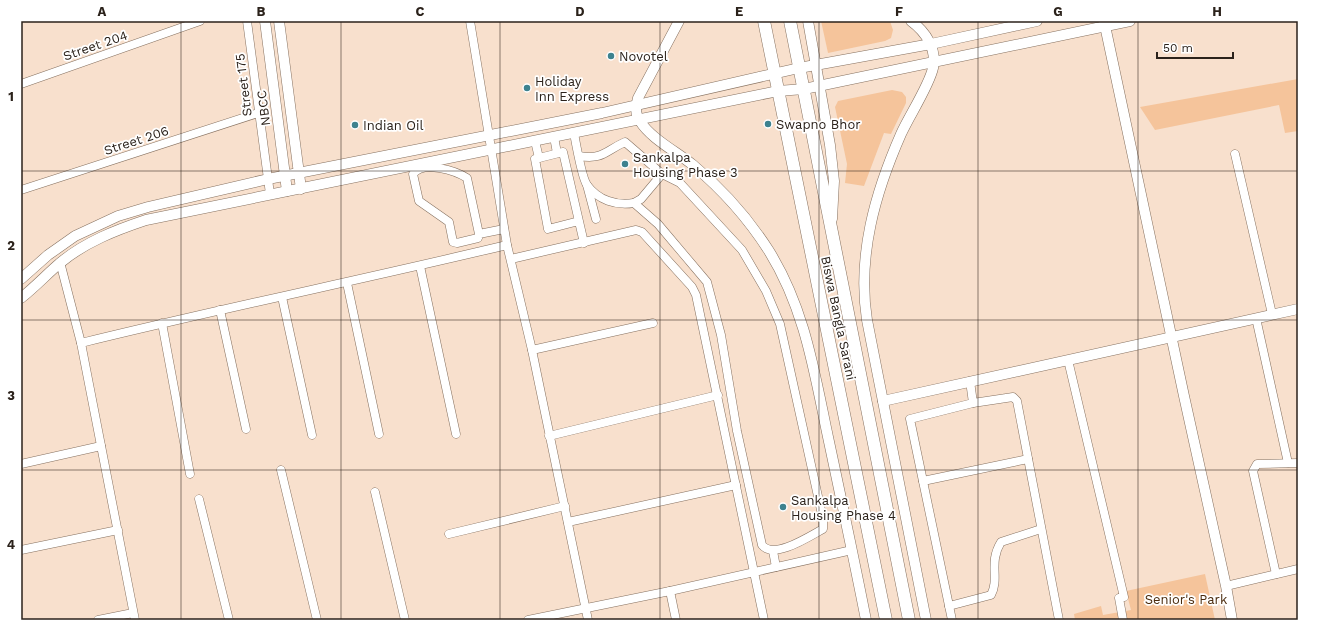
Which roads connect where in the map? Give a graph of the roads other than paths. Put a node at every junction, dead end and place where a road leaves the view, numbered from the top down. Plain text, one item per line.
1 (200, 21) edge
2 (247, 21) edge
3 (265, 21) edge
4 (279, 21) edge
5 (470, 21) edge
6 (679, 21) edge
7 (764, 21) edge
8 (790, 21) edge
9 (808, 21) edge
10 (911, 21) edge
11 (1036, 21) edge
12 (1130, 21) edge
13 (1105, 24) edge
14 (930, 44) junction
15 (933, 63) junction
16 (817, 65) junction
17 (799, 68) junction
18 (774, 74) junction
19 (21, 84) edge
20 (820, 86) junction
21 (804, 89) junction
22 (778, 91) junction
23 (636, 106) junction
24 (258, 113) junction
25 (638, 120) junction
26 (574, 134) junction
27 (489, 135) junction
28 (554, 137) junction
29 (535, 141) junction
30 (491, 149) junction
31 (557, 154) junction
32 (1235, 154) dead end
33 (579, 156) junction
34 (539, 158) junction
35 (299, 173) junction
36 (662, 174) junction
37 (284, 176) junction
38 (268, 179) junction
39 (587, 184) junction
40 (301, 189) junction
41 (21, 190) edge
42 (287, 191) junction
43 (270, 194) junction
44 (634, 203) junction
45 (596, 219) dead end
46 (579, 221) junction
47 (504, 229) junction
48 (832, 232) junction
49 (479, 234) junction
50 (584, 243) junction
51 (507, 245) junction
52 (511, 259) junction
53 (60, 262) junction
54 (420, 266) junction
55 (21, 278) edge
56 (347, 283) junction
57 (282, 297) junction
58 (21, 298) edge
59 (1298, 309) edge
60 (220, 310) junction
61 (1272, 314) junction
62 (1256, 318) junction
63 (162, 323) junction
64 (653, 323) dead end
65 (1172, 338) junction
66 (81, 344) junction
67 (532, 350) junction
68 (1068, 360) junction
69 (970, 381) junction
70 (718, 395) junction
71 (883, 401) junction
72 (974, 403) junction
73 (246, 429) dead end
74 (379, 434) dead end
75 (456, 434) dead end
76 (312, 435) dead end
77 (549, 436) junction
78 (101, 446) junction
79 (1028, 459) junction
80 (1288, 463) junction
81 (1298, 463) edge
82 (21, 464) edge
83 (281, 470) dead end
84 (190, 474) dead end
85 (923, 481) junction
86 (736, 485) junction
87 (375, 492) dead end
88 (199, 499) dead end
89 (565, 506) junction
90 (568, 522) junction
91 (1041, 529) junction
92 (118, 530) junction
93 (449, 534) dead end
94 (21, 550) edge
95 (852, 550) junction
96 (773, 551) junction
97 (776, 567) junction
98 (1298, 569) edge
99 (753, 572) junction
100 (1276, 574) junction
101 (1226, 586) junction
102 (670, 591) junction
103 (949, 606) junction
104 (585, 608) junction
105 (134, 616) edge
106 (98, 620) edge
107 (229, 620) edge
108 (317, 620) edge
109 (405, 620) edge
110 (528, 620) edge
111 (588, 620) edge
112 (676, 620) edge
113 (764, 620) edge
114 (866, 620) edge
115 (886, 620) edge
116 (909, 620) edge
117 (926, 620) edge
118 (952, 620) edge
119 (1059, 620) edge
120 (1123, 620) edge
121 (1232, 620) edge

1 - 19 street, Street 204
2 - 24 street, Street 175
3 - 37 street, NBCC
4 - 35 street
5 - 27 street
6 - 23 street
7 - 18 main road, Biswa Bangla Sarani
8 - 17 main road, Biswa Bangla Sarani
9 - 16 street
10 - 14 street
11 - 14 street
12 - 13 street
13 - 15 street
13 - 65 street
14 - 15 street
14 - 16 street
15 - 20 street
15 - 71 street
16 - 17 street
16 - 20 street
17 - 18 street
17 - 21 main road, Biswa Bangla Sarani
18 - 22 main road, Biswa Bangla Sarani
18 - 23 street
20 - 21 street
20 - 48 street
21 - 22 street
21 - 48 main road, Biswa Bangla Sarani
22 - 25 street
22 - 115 main road, Biswa Bangla Sarani
23 - 25 street
23 - 27 street
24 - 38 street, Street 175
24 - 41 street, Street 206
25 - 26 street
25 - 95 street
26 - 28 street
26 - 33 street
27 - 30 street
27 - 35 street
28 - 29 street
28 - 31 street
29 - 30 street
29 - 34 street
30 - 40 street
30 - 47 street
31 - 34 street
31 - 46 street
32 - 61 street
33 - 36 street
33 - 39 street
34 - 46 street
35 - 37 street
35 - 40 street
36 - 44 street
36 - 96 street
37 - 38 street
37 - 42 street, NBCC
38 - 43 street, Street 175
38 - 55 street
39 - 44 street
39 - 45 street
40 - 42 street
42 - 43 street
43 - 53 street
44 - 96 street
46 - 50 street
47 - 49 street
47 - 51 street
48 - 116 main road, Biswa Bangla Sarani
49 - 49 street
50 - 52 street
50 - 70 street
51 - 52 street
51 - 54 street
52 - 67 street
53 - 58 street
53 - 66 street
54 - 56 street
54 - 75 street
56 - 57 street
56 - 74 street
57 - 60 street
57 - 76 street
59 - 61 street
60 - 63 street
60 - 73 street
61 - 62 street
62 - 65 street
62 - 80 street
63 - 66 street
63 - 84 street
64 - 67 street
65 - 68 street
65 - 101 street
66 - 78 street
67 - 77 street
68 - 69 street
68 - 120 street
69 - 71 street
69 - 72 street
70 - 77 street
70 - 86 street
71 - 117 street
72 - 79 street
72 - 85 street
77 - 89 street
78 - 82 street
78 - 92 street
79 - 85 street
79 - 91 street
80 - 81 street
80 - 100 street
83 - 108 street
85 - 103 street
86 - 90 street
86 - 99 street
87 - 109 street
88 - 107 street
89 - 90 street
89 - 93 street
90 - 104 street
91 - 103 street
91 - 119 street
92 - 94 street
92 - 105 street
95 - 97 street
95 - 114 street
96 - 97 street
97 - 99 street
98 - 100 street
99 - 102 street
99 - 113 street
100 - 101 street
101 - 121 street
102 - 104 street
102 - 112 street
103 - 118 street
104 - 110 street
104 - 111 street
105 - 106 street

